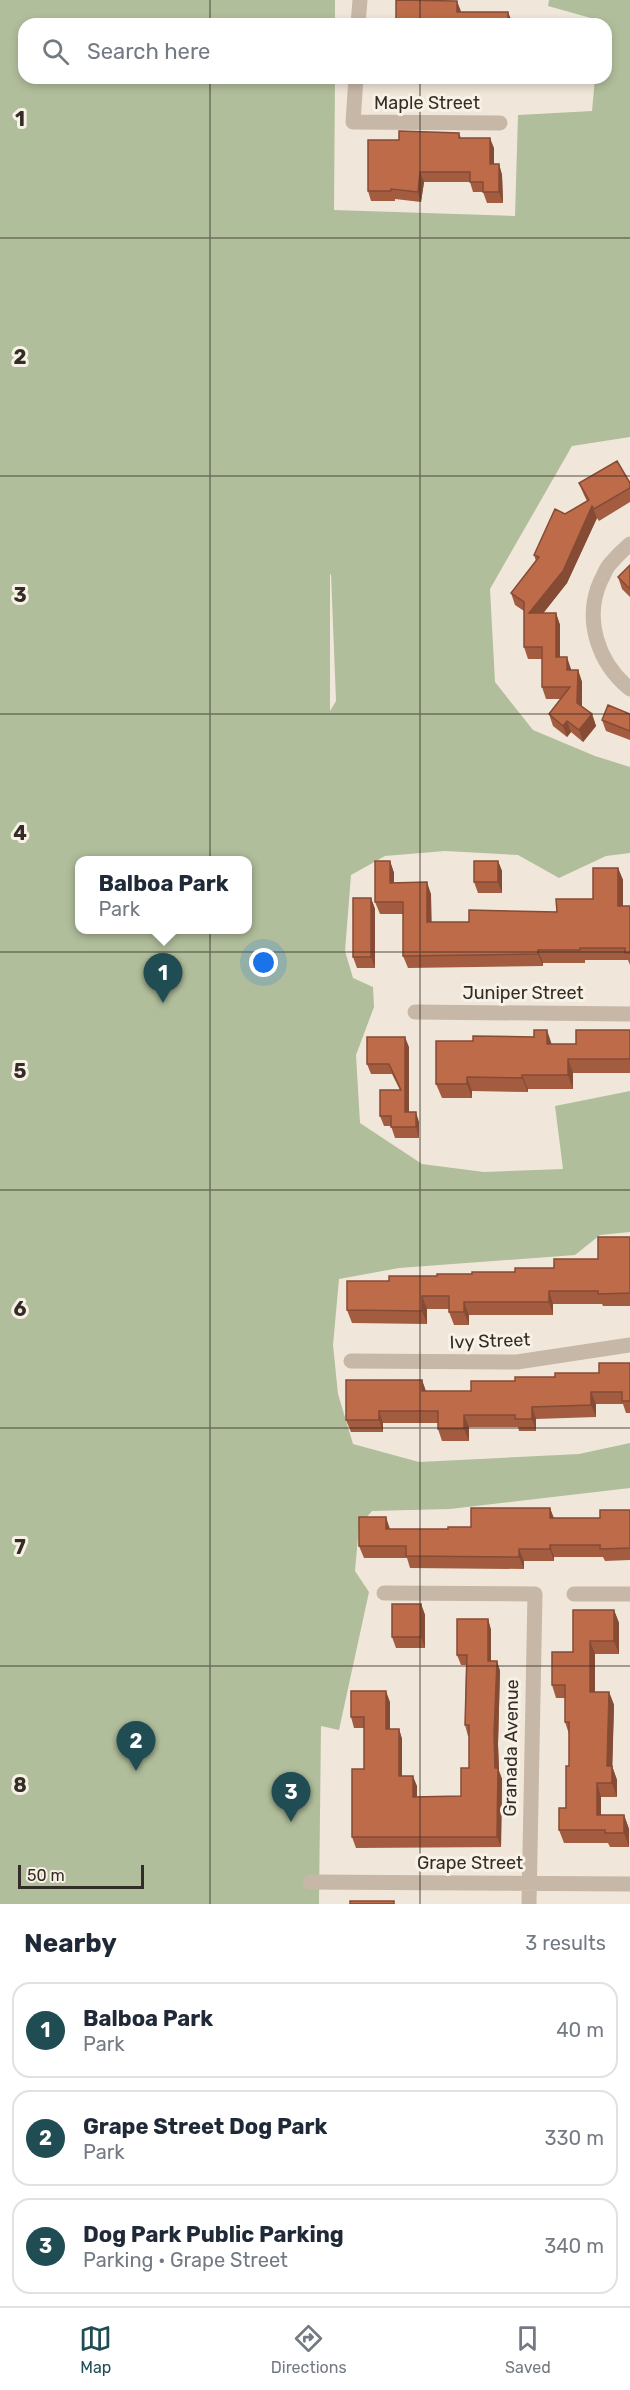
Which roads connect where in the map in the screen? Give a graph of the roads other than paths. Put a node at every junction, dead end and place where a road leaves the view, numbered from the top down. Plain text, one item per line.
1 (360, 0) edge
2 (358, 18) edge
3 (356, 84) edge
4 (500, 123) dead end
5 (630, 544) edge
6 (630, 690) edge
7 (415, 1012) dead end
8 (630, 1014) edge
9 (630, 1345) edge
10 (351, 1361) dead end
11 (384, 1593) dead end
12 (574, 1594) dead end
13 (630, 1594) edge
14 (310, 1882) dead end
15 (529, 1883) junction
16 (630, 1884) edge
17 (529, 1904) edge

1 - 2 street
3 - 4 street, Maple Street
5 - 6 street
7 - 8 street, Juniper Street
9 - 10 street, Ivy Street
11 - 15 street, Granada Avenue
12 - 13 street
14 - 15 street, Grape Street
15 - 16 street, Grape Street
15 - 17 street, Granada Avenue

